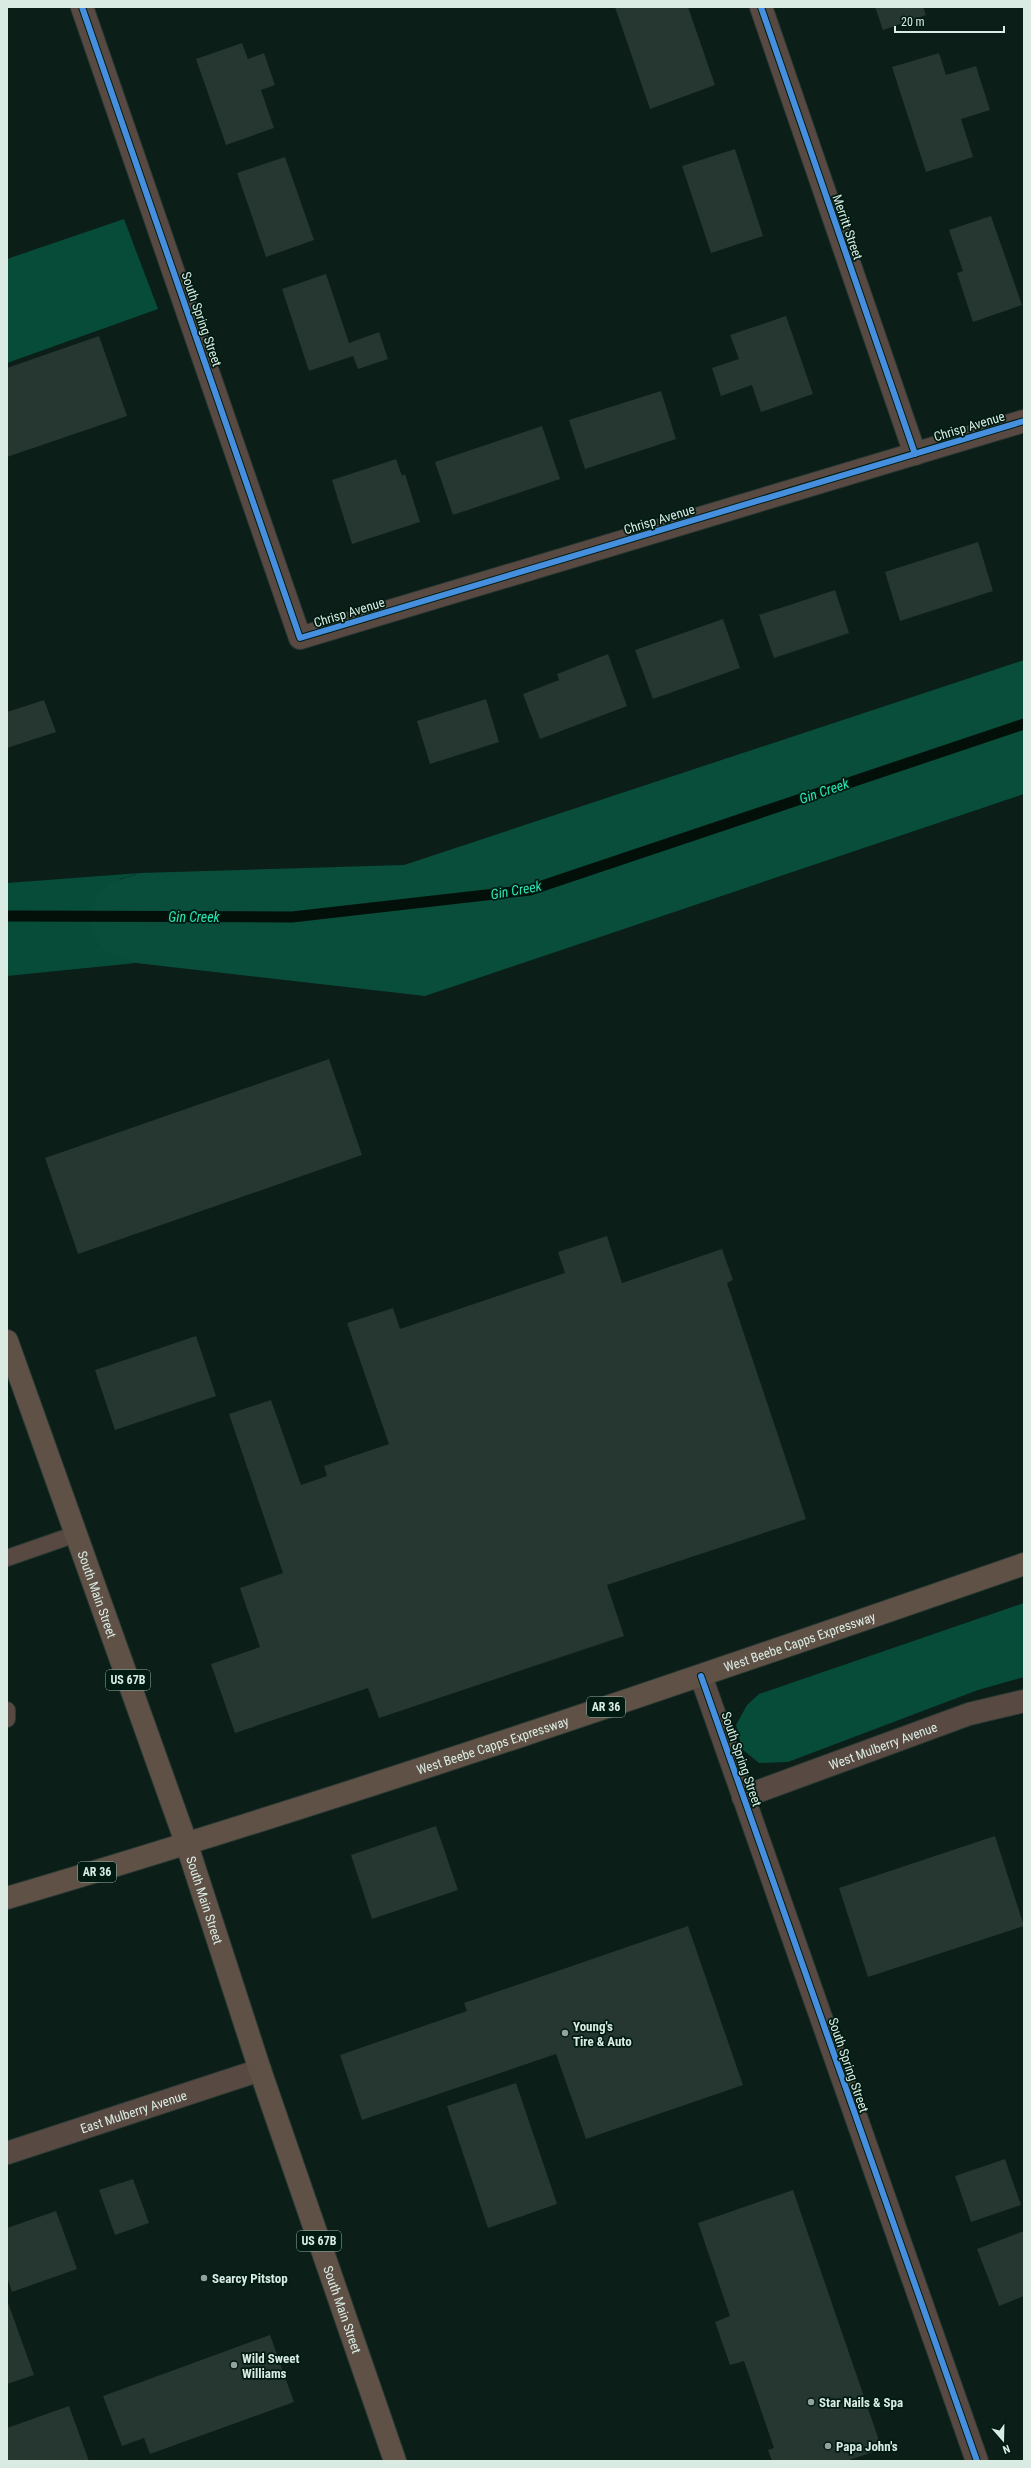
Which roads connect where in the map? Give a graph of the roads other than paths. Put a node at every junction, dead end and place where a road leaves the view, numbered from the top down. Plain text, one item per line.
1 (82, 7) edge
2 (761, 7) edge
3 (1024, 421) edge
4 (915, 454) junction
5 (300, 638) joint
6 (7, 1341) edge
7 (76, 1534) junction
8 (7, 1558) edge
9 (1024, 1564) edge
10 (701, 1676) junction
11 (1024, 1701) edge
12 (7, 1710) edge
13 (7, 1719) edge
14 (743, 1797) junction
15 (187, 1845) junction
16 (7, 1898) edge
17 (260, 2070) junction
18 (7, 2153) edge
19 (396, 2461) edge
20 (977, 2461) edge

1 - 5 street, South Spring Street
2 - 4 street, Merritt Street
3 - 4 street, Chrisp Avenue
4 - 5 street, Chrisp Avenue
6 - 7 main road, South Main Street / US 67B
7 - 8 lane
7 - 15 main road, South Main Street / US 67B
9 - 10 main road, West Beebe Capps Expressway / AR 36
10 - 14 street, South Spring Street
10 - 15 main road, West Beebe Capps Expressway / AR 36
11 - 14 street, West Mulberry Avenue
12 - 13 lane
14 - 20 street, South Spring Street
15 - 16 main road, AR 36
15 - 17 main road, South Main Street / US 67B
17 - 18 street, East Mulberry Avenue
17 - 19 main road, South Main Street / US 67B

